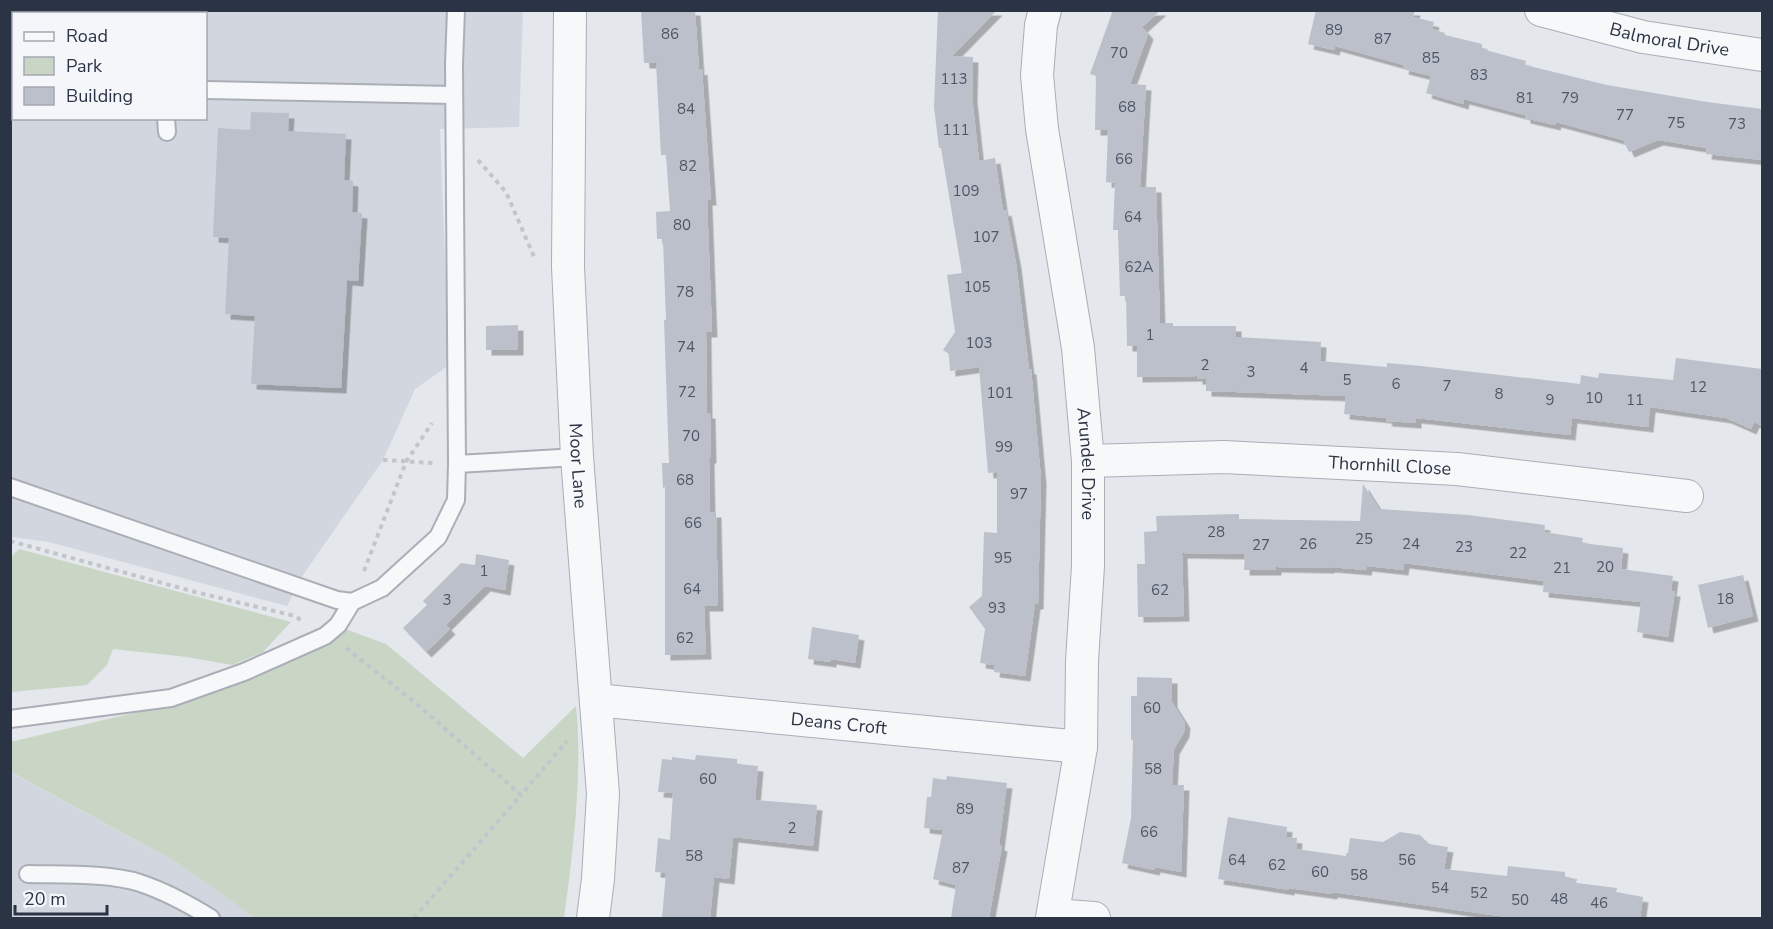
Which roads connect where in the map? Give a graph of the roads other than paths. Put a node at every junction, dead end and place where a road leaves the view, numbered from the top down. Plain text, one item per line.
1 (456, 10) edge
2 (570, 10) edge
3 (1045, 10) edge
4 (1541, 10) edge
5 (1762, 55) edge
6 (207, 90) edge
7 (454, 95) junction
8 (577, 458) junction
9 (1088, 461) junction
10 (457, 464) junction
11 (10, 487) edge
12 (1687, 496) dead end
13 (352, 602) junction
14 (596, 707) junction
15 (10, 718) edge
16 (1082, 747) junction
17 (28, 874) dead end
18 (1053, 917) edge
19 (211, 918) edge
20 (593, 918) edge
21 (1094, 918) edge

1 - 7 lane
2 - 8 street, Moor Lane
3 - 9 street, Arundel Drive
4 - 5 street, Balmoral Drive
6 - 7 lane
7 - 10 lane
8 - 10 lane
8 - 14 street, Moor Lane
9 - 12 street, Thornhill Close
9 - 16 street, Arundel Drive
10 - 13 lane
11 - 13 lane
13 - 15 lane
14 - 16 street, Deans Croft
14 - 20 street, Moor Lane
16 - 18 street, Arundel Drive
17 - 19 lane
18 - 21 street

